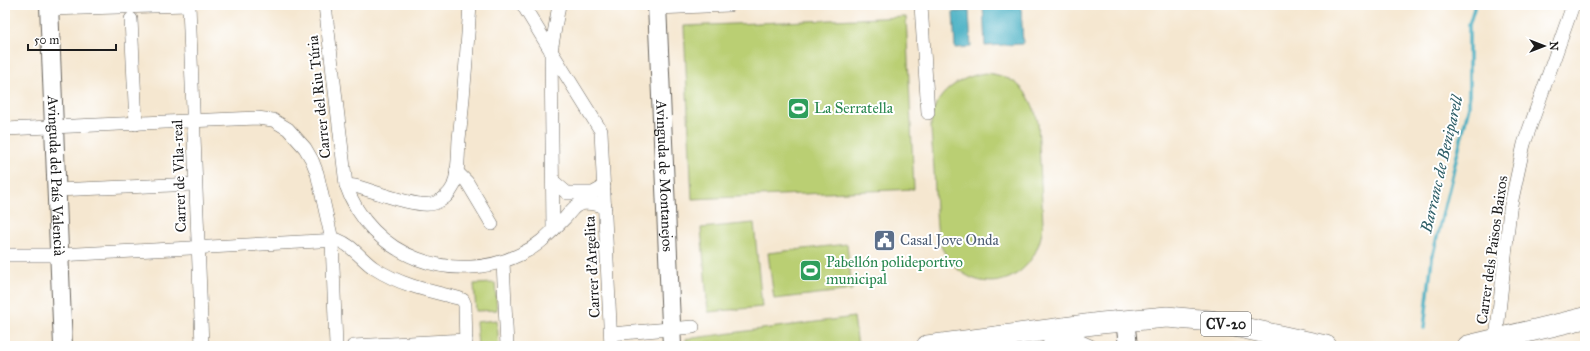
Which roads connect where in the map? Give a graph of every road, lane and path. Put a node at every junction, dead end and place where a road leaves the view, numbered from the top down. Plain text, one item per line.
1 (188, 5) edge
2 (325, 5) edge
3 (470, 5) edge
4 (523, 5) edge
5 (559, 5) edge
6 (729, 5) edge
7 (921, 5) edge
8 (1573, 5) edge
9 (657, 6) edge
10 (708, 6) edge
11 (49, 7) edge
12 (131, 19) dead end
13 (551, 52) junction
14 (928, 113) dead end
15 (193, 121) junction
16 (136, 124) junction
17 (54, 127) junction
18 (5, 129) edge
19 (456, 171) junction
20 (195, 184) junction
21 (346, 185) junction
22 (553, 186) junction
23 (604, 187) junction
24 (56, 190) junction
25 (578, 205) junction
26 (605, 206) junction
27 (492, 224) dead end
28 (553, 230) junction
29 (332, 240) junction
30 (198, 246) junction
31 (59, 255) junction
32 (5, 256) edge
33 (503, 262) junction
34 (1585, 318) edge
35 (1124, 320) junction
36 (693, 327) dead end
37 (672, 338) edge
38 (611, 340) edge
39 (1496, 340) junction
40 (466, 343) edge
41 (63, 346) edge
42 (202, 346) edge
43 (336, 346) edge
44 (353, 346) edge
45 (507, 346) edge
46 (927, 346) edge
47 (1048, 346) edge
48 (1090, 346) edge
49 (1128, 346) edge
50 (1326, 346) edge
51 (1468, 346) edge

1 - 11 street
1 - 15 street, Carrer de Vila-real
2 - 21 street, Carrer del Riu Túria
3 - 19 street
4 - 13 street, Carrer d'Argelita
5 - 13 street
6 - 10 street
7 - 14 street
8 - 39 street, Carrer dels Països Baixos
9 - 10 street
9 - 37 main road, Avinguda de Montanejos
11 - 17 main road, Avinguda del País Valencià
12 - 16 street
13 - 22 street, Carrer d'Argelita
13 - 23 street, Carrer d'Argelita
15 - 16 street
15 - 20 street, Carrer de Vila-real
15 - 29 street
16 - 17 street
17 - 18 street
17 - 24 main road, Avinguda del País Valencià
19 - 21 street
19 - 27 street
20 - 24 street
20 - 30 street, Carrer de Vila-real
21 - 33 street, Carrer del Riu Túria
22 - 23 street
22 - 25 street, Carrer d'Argelita
22 - 28 street, Carrer d'Argelita
23 - 26 street, Carrer d'Argelita
24 - 31 main road, Avinguda del País Valencià
25 - 26 street
25 - 28 street, Carrer del Riu Túria
26 - 38 street, Carrer d'Argelita
28 - 33 street, Carrer del Riu Túria
29 - 30 street
29 - 40 street
29 - 43 street
30 - 31 street
30 - 42 street, Carrer de Vila-real
31 - 32 street
31 - 41 main road, Avinguda del País Valencià
33 - 45 street
34 - 39 main road
35 - 46 main road, CV-20
35 - 49 main road
35 - 50 main road, CV-20
36 - 37 street
37 - 38 street
39 - 51 main road
40 - 44 street
47 - 48 street

